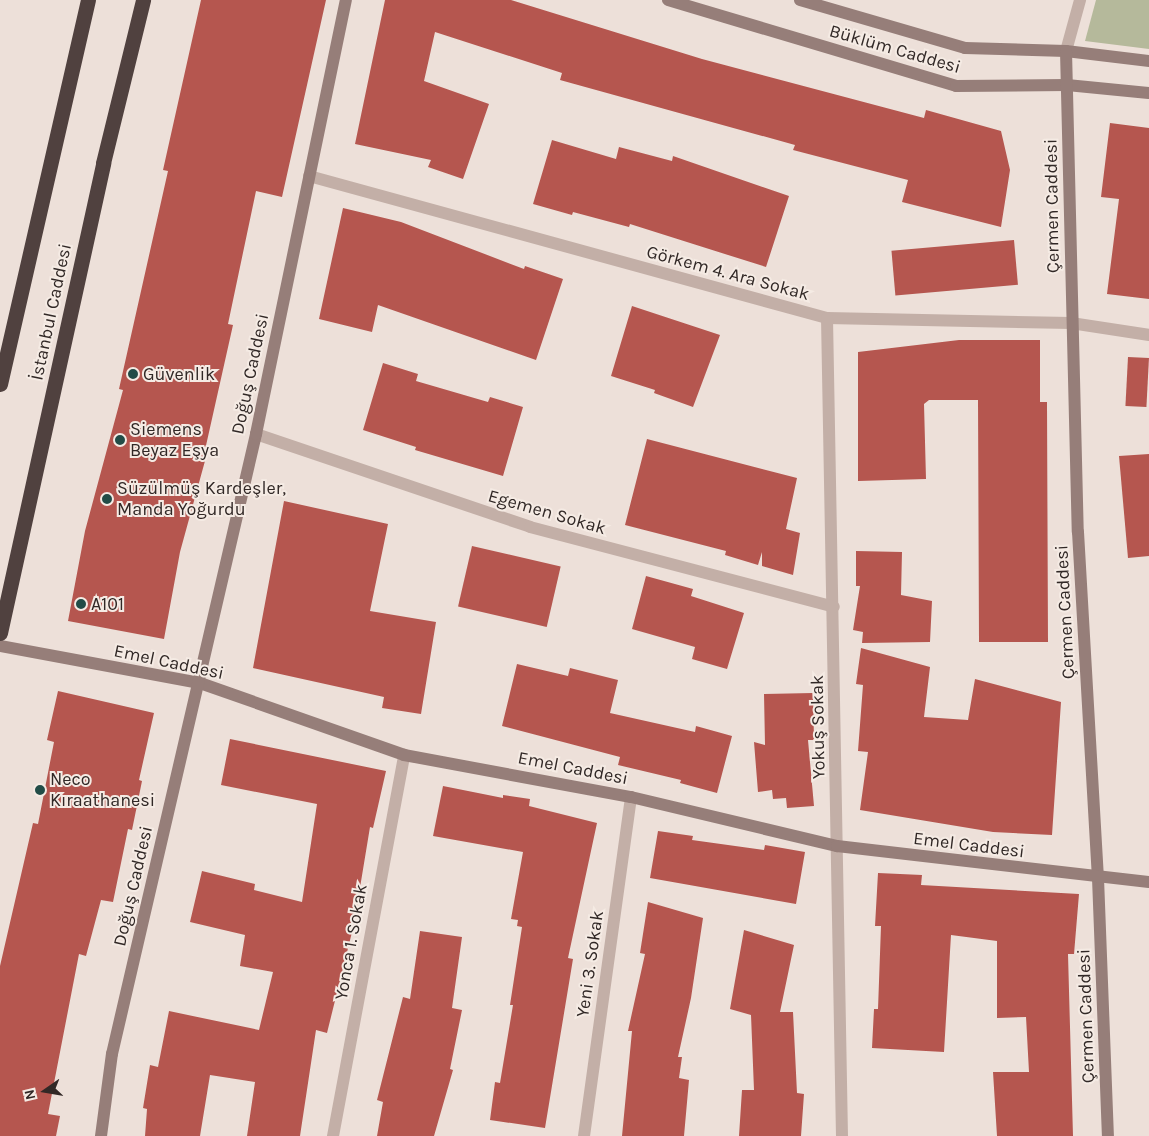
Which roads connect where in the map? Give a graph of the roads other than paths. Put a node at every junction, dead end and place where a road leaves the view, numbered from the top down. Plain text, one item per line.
1 (88, 0) edge
2 (143, 0) edge
3 (346, 0) edge
4 (668, 0) edge
5 (800, 0) edge
6 (1080, 0) edge
7 (1066, 51) junction
8 (1149, 61) edge
9 (1067, 85) junction
10 (1149, 92) edge
11 (308, 176) junction
12 (827, 318) junction
13 (1071, 323) junction
14 (1149, 335) edge
15 (0, 384) edge
16 (256, 434) junction
17 (834, 607) junction
18 (0, 633) edge
19 (0, 646) edge
20 (200, 683) junction
21 (404, 754) junction
22 (631, 797) junction
23 (837, 846) junction
24 (1098, 878) junction
25 (1149, 882) edge
26 (101, 1136) edge
27 (333, 1136) edge
28 (584, 1136) edge
29 (842, 1136) edge
30 (1108, 1136) edge

1 - 15 highway, İstanbul Caddesi
2 - 18 highway, İstanbul Caddesi
3 - 11 street, Doğuş Caddesi
4 - 9 street, Büklüm Caddesi
5 - 7 street, Büklüm Caddesi
6 - 7 street
7 - 8 street, Büklüm Caddesi
7 - 9 street, Çermen Caddesi
9 - 10 street, Büklüm Caddesi
9 - 13 street, Çermen Caddesi
11 - 12 street, Görkem 4. Ara Sokak
11 - 16 street, Doğuş Caddesi
12 - 13 street, Görkem 4. Ara Sokak
12 - 17 street, Yokuş Sokak
13 - 14 street, Görkem 4. Ara Sokak
13 - 24 street, Çermen Caddesi
16 - 17 street, Egemen Sokak
16 - 20 street, Doğuş Caddesi
17 - 23 street, Yokuş Sokak
19 - 20 street, Emel Caddesi
20 - 21 street, Emel Caddesi
20 - 26 street, Doğuş Caddesi
21 - 22 street, Emel Caddesi
21 - 27 street, Yonca 1. Sokak
22 - 23 street, Emel Caddesi
22 - 28 street, Yeni 3. Sokak
23 - 24 street, Emel Caddesi
23 - 29 street, Yokuş Sokak
24 - 25 street, Emel Caddesi
24 - 30 street, Çermen Caddesi

